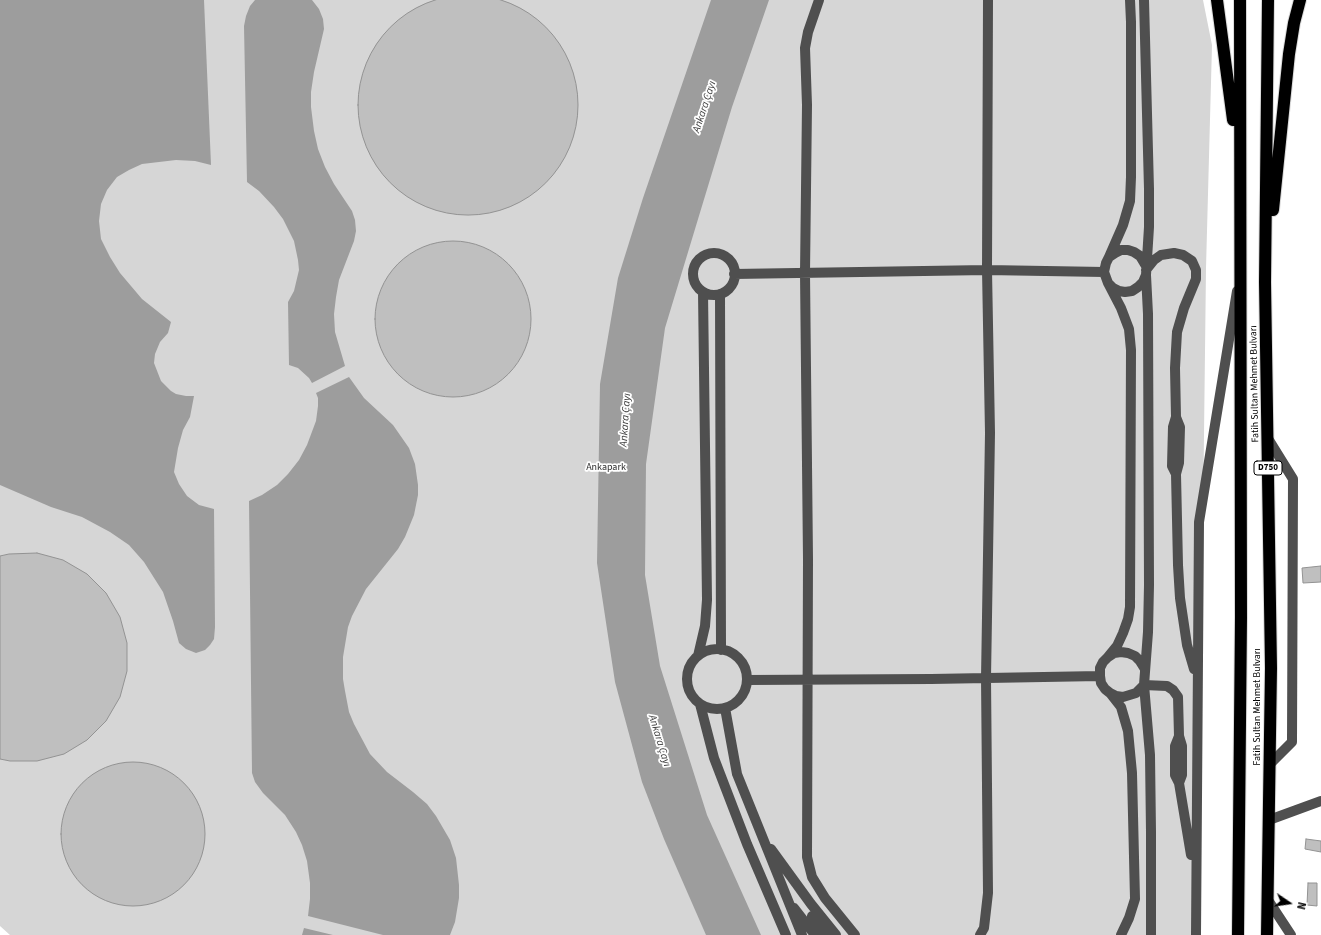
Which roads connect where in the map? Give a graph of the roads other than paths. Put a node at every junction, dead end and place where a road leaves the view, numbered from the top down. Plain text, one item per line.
1 (818, 0) edge
2 (988, 0) edge
3 (1130, 0) edge
4 (1144, 0) edge
5 (1217, 0) edge
6 (1240, 0) edge
7 (1268, 0) edge
8 (1300, 0) edge
9 (1240, 166) junction
10 (1109, 257) junction
11 (987, 270) junction
12 (1146, 270) junction
13 (1104, 272) junction
14 (1240, 272) junction
15 (805, 273) junction
16 (734, 274) junction
17 (1265, 282) junction
18 (1108, 283) junction
19 (703, 292) junction
20 (720, 294) junction
21 (1268, 437) junction
22 (721, 650) junction
23 (698, 656) junction
24 (1108, 656) junction
25 (1144, 669) junction
26 (1100, 676) junction
27 (986, 678) junction
28 (747, 680) junction
29 (807, 680) junction
30 (1197, 681) junction
31 (1144, 685) junction
32 (1110, 693) junction
33 (700, 704) junction
34 (725, 708) junction
35 (1270, 765) junction
36 (1321, 801) edge
37 (1269, 820) junction
38 (762, 837) junction
39 (774, 867) junction
40 (1196, 882) junction
41 (1268, 900) junction
42 (788, 901) junction
43 (797, 924) junction
44 (786, 935) edge
45 (802, 935) edge
46 (805, 935) edge
47 (815, 935) edge
48 (826, 935) edge
49 (836, 935) edge
50 (855, 935) edge
51 (980, 935) edge
52 (1121, 935) edge
53 (1151, 935) edge
54 (1196, 935) edge
55 (1238, 935) edge
56 (1267, 935) edge
57 (1291, 935) edge

1 - 15 street
2 - 11 street
3 - 10 street
4 - 12 street
5 - 9 highway
6 - 9 highway, Fatih Sultan Mehmet Bulvarı / D750
7 - 17 highway, Fatih Sultan Mehmet Bulvarı / D750
8 - 17 highway
9 - 14 highway, Fatih Sultan Mehmet Bulvarı / D750
10 - 12 street
10 - 13 street
11 - 13 street
11 - 15 street
11 - 27 street
12 - 18 street
12 - 25 street
12 - 30 street
13 - 18 street
14 - 30 street
14 - 55 highway, Fatih Sultan Mehmet Bulvarı / D750
15 - 16 street
15 - 29 street
16 - 19 street
16 - 20 street
17 - 21 highway, Fatih Sultan Mehmet Bulvarı / D750
18 - 24 street
19 - 20 street
19 - 23 street
20 - 22 street
21 - 35 highway, Fatih Sultan Mehmet Bulvarı / D750
21 - 35 street
22 - 23 street
22 - 28 street
23 - 33 street
24 - 25 street
24 - 26 street
25 - 31 street
26 - 27 street
26 - 32 street
27 - 29 street
27 - 51 street
28 - 29 street
28 - 34 street
29 - 50 street
30 - 40 street
31 - 32 street
31 - 40 street
31 - 53 street
32 - 52 street
33 - 34 street
33 - 44 street
34 - 38 street
35 - 37 highway, Fatih Sultan Mehmet Bulvarı / D750
36 - 37 street
37 - 41 highway, Fatih Sultan Mehmet Bulvarı / D750
38 - 39 street
38 - 49 street
39 - 42 street
39 - 48 street
40 - 54 street
41 - 56 highway, Fatih Sultan Mehmet Bulvarı / D750
41 - 57 street
42 - 43 street
42 - 47 street
43 - 45 street
43 - 46 street

